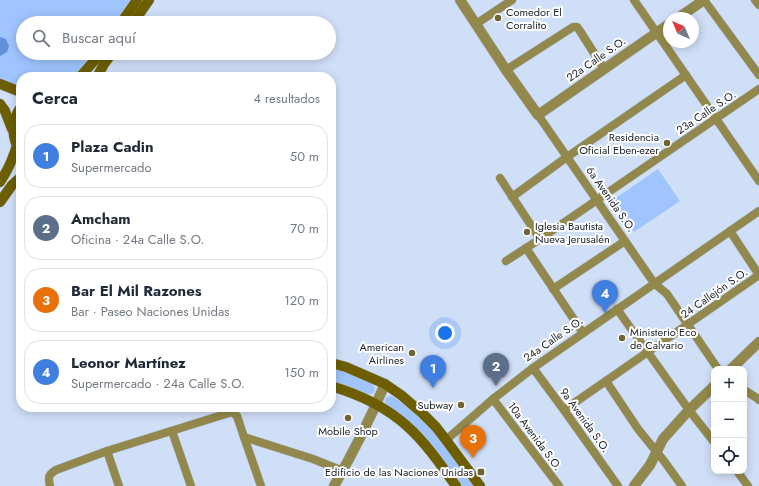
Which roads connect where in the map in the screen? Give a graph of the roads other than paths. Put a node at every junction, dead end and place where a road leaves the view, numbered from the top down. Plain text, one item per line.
1 (137, 0) edge
2 (143, 0) edge
3 (149, 0) edge
4 (460, 0) edge
5 (512, 0) edge
6 (634, 0) edge
7 (704, 0) edge
8 (755, 0) edge
9 (759, 5) edge
10 (687, 12) edge
11 (126, 16) edge
12 (136, 16) edge
13 (138, 16) edge
14 (476, 24) junction
15 (663, 28) edge
16 (656, 33) junction
17 (95, 60) edge
18 (107, 60) edge
19 (604, 69) junction
20 (506, 70) junction
21 (84, 72) edge
22 (100, 72) edge
23 (686, 75) junction
24 (759, 76) edge
25 (0, 84) edge
26 (759, 89) edge
27 (16, 90) edge
28 (0, 104) edge
29 (16, 115) edge
30 (538, 115) junction
31 (716, 119) junction
32 (14, 133) junction
33 (16, 139) edge
34 (16, 154) edge
35 (567, 157) junction
36 (500, 178) dead end
37 (16, 181) edge
38 (759, 181) edge
39 (0, 182) edge
40 (512, 198) junction
41 (596, 200) junction
42 (0, 202) edge
43 (759, 211) edge
44 (730, 231) junction
45 (540, 239) junction
46 (625, 241) junction
47 (526, 248) junction
48 (506, 261) dead end
49 (759, 275) edge
50 (654, 283) junction
51 (554, 289) junction
52 (617, 309) junction
53 (688, 324) junction
54 (582, 333) junction
55 (759, 342) edge
56 (648, 352) junction
57 (336, 364) edge
58 (716, 366) edge
59 (734, 366) edge
60 (533, 368) junction
61 (606, 381) junction
62 (385, 384) junction
63 (336, 387) edge
64 (711, 389) edge
65 (747, 392) edge
66 (493, 399) junction
67 (759, 400) edge
68 (376, 404) junction
69 (564, 410) junction
70 (688, 410) junction
71 (172, 431) junction
72 (244, 437) junction
73 (711, 438) edge
74 (446, 440) junction
75 (107, 452) junction
76 (657, 453) junction
77 (343, 471) junction
78 (739, 474) edge
79 (50, 486) edge
80 (119, 486) edge
81 (191, 486) edge
82 (260, 486) edge
83 (334, 486) edge
84 (456, 486) edge
85 (480, 486) edge
86 (559, 486) edge
87 (618, 486) edge
88 (634, 486) edge
89 (682, 486) edge
90 (748, 486) edge

1 - 11 main road
2 - 12 main road
3 - 13 main road
4 - 14 street, 6a Avenida S.O.
5 - 14 street
6 - 16 street
7 - 10 street
7 - 24 street
8 - 9 street
14 - 20 street, 6a Avenida S.O.
15 - 16 street, 22a Calle S.O.
16 - 19 street, 22a Calle S.O.
16 - 23 street
17 - 21 main road
18 - 22 main road
19 - 20 street
19 - 30 street, 22a Calle S.O.
20 - 30 street, 6a Avenida S.O.
23 - 31 street
23 - 35 street
25 - 27 main road
26 - 31 street, 23a Calle S.O.
28 - 32 main road
29 - 32 main road
30 - 35 street, 6a Avenida S.O.
31 - 38 street
31 - 41 street, 23a Calle S.O.
32 - 33 main road
34 - 39 main road
35 - 40 street
35 - 41 street, 6a Avenida S.O.
36 - 40 street
37 - 42 main road
40 - 45 street
41 - 45 street, 23a Calle S.O.
41 - 46 street, 6a Avenida S.O.
43 - 44 street, 24a Calle S.O.
44 - 49 street
44 - 50 street, 24a Calle S.O.
45 - 47 street, 23a Calle S.O.
46 - 50 street, 6a Avenida S.O.
46 - 51 street
47 - 48 street, 23a Calle S.O.
47 - 51 street
49 - 53 street, 24 Callejón S.O.
50 - 52 street, 24a Calle S.O.
50 - 53 street, 6a Avenida S.O.
51 - 54 street
52 - 54 street, 24a Calle S.O.
52 - 56 street
53 - 56 street, 24 Callejón S.O.
53 - 58 street, 6a Avenida S.O.
54 - 60 street, 24a Calle S.O.
55 - 59 street
56 - 61 street, 24 Callejón S.O.
56 - 70 street
57 - 62 main road
60 - 66 street, 24a Calle S.O.
60 - 69 street, 9a Avenida S.O.
61 - 69 street, 24 Callejón S.O.
61 - 76 street
62 - 68 street
62 - 74 main road
63 - 68 main road
64 - 70 street
65 - 67 street
66 - 74 street, 24a Calle S.O.
66 - 86 street, 10a Avenida S.O.
68 - 77 street
68 - 84 main road
69 - 87 street, 9a Avenida S.O.
70 - 73 street
70 - 76 street
71 - 72 street
71 - 75 street
71 - 81 street
72 - 77 street
72 - 82 street
74 - 85 main road
75 - 79 street
75 - 80 street
76 - 88 street
76 - 89 street
77 - 83 street
78 - 90 street

